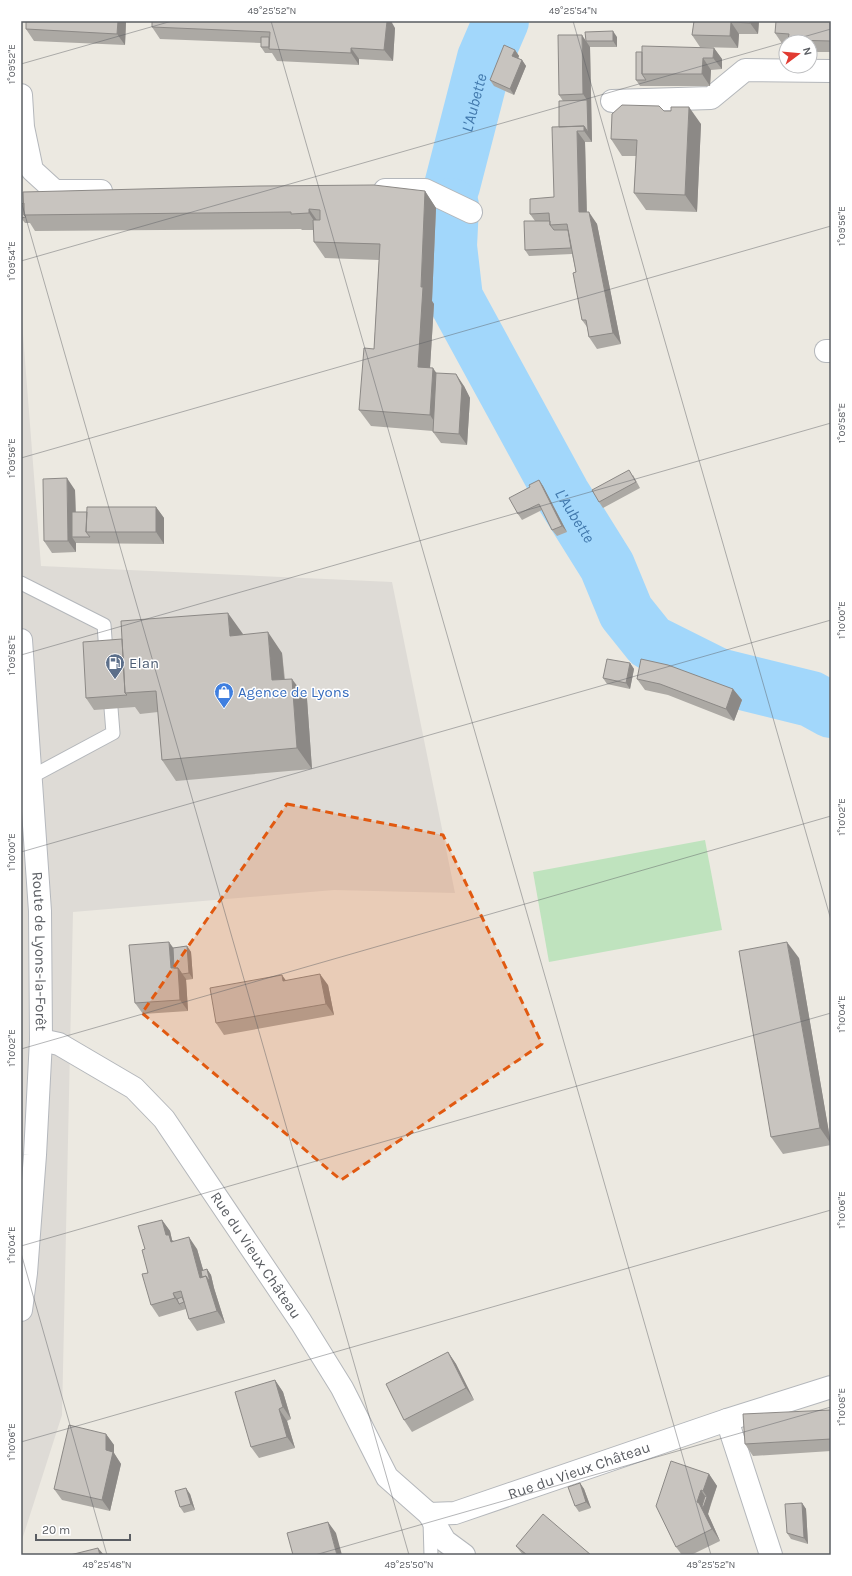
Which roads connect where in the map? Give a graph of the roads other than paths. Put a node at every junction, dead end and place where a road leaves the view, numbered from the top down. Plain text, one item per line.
1 (831, 71) edge
2 (21, 95) edge
3 (612, 101) dead end
4 (362, 190) edge
5 (118, 191) edge
6 (471, 212) dead end
7 (21, 583) edge
8 (21, 640) edge
9 (106, 652) edge
10 (111, 708) edge
11 (31, 777) junction
12 (41, 1040) junction
13 (21, 1310) edge
14 (831, 1387) edge
15 (727, 1420) junction
16 (429, 1514) junction
17 (431, 1555) edge
18 (464, 1555) edge
19 (771, 1555) edge

1 - 3 street
2 - 5 street
4 - 6 street
7 - 9 lane
8 - 11 street, Route de Lyons-la-Forêt
10 - 11 lane
11 - 12 street, Route de Lyons-la-Forêt
12 - 13 street, Route de Lyons-la-Forêt
12 - 16 street, Rue du Vieux Château
14 - 15 street, Rue du Vieux Château
15 - 16 street, Rue du Vieux Château
15 - 19 street
16 - 17 lane
16 - 18 street, Rue du Vieux Château

